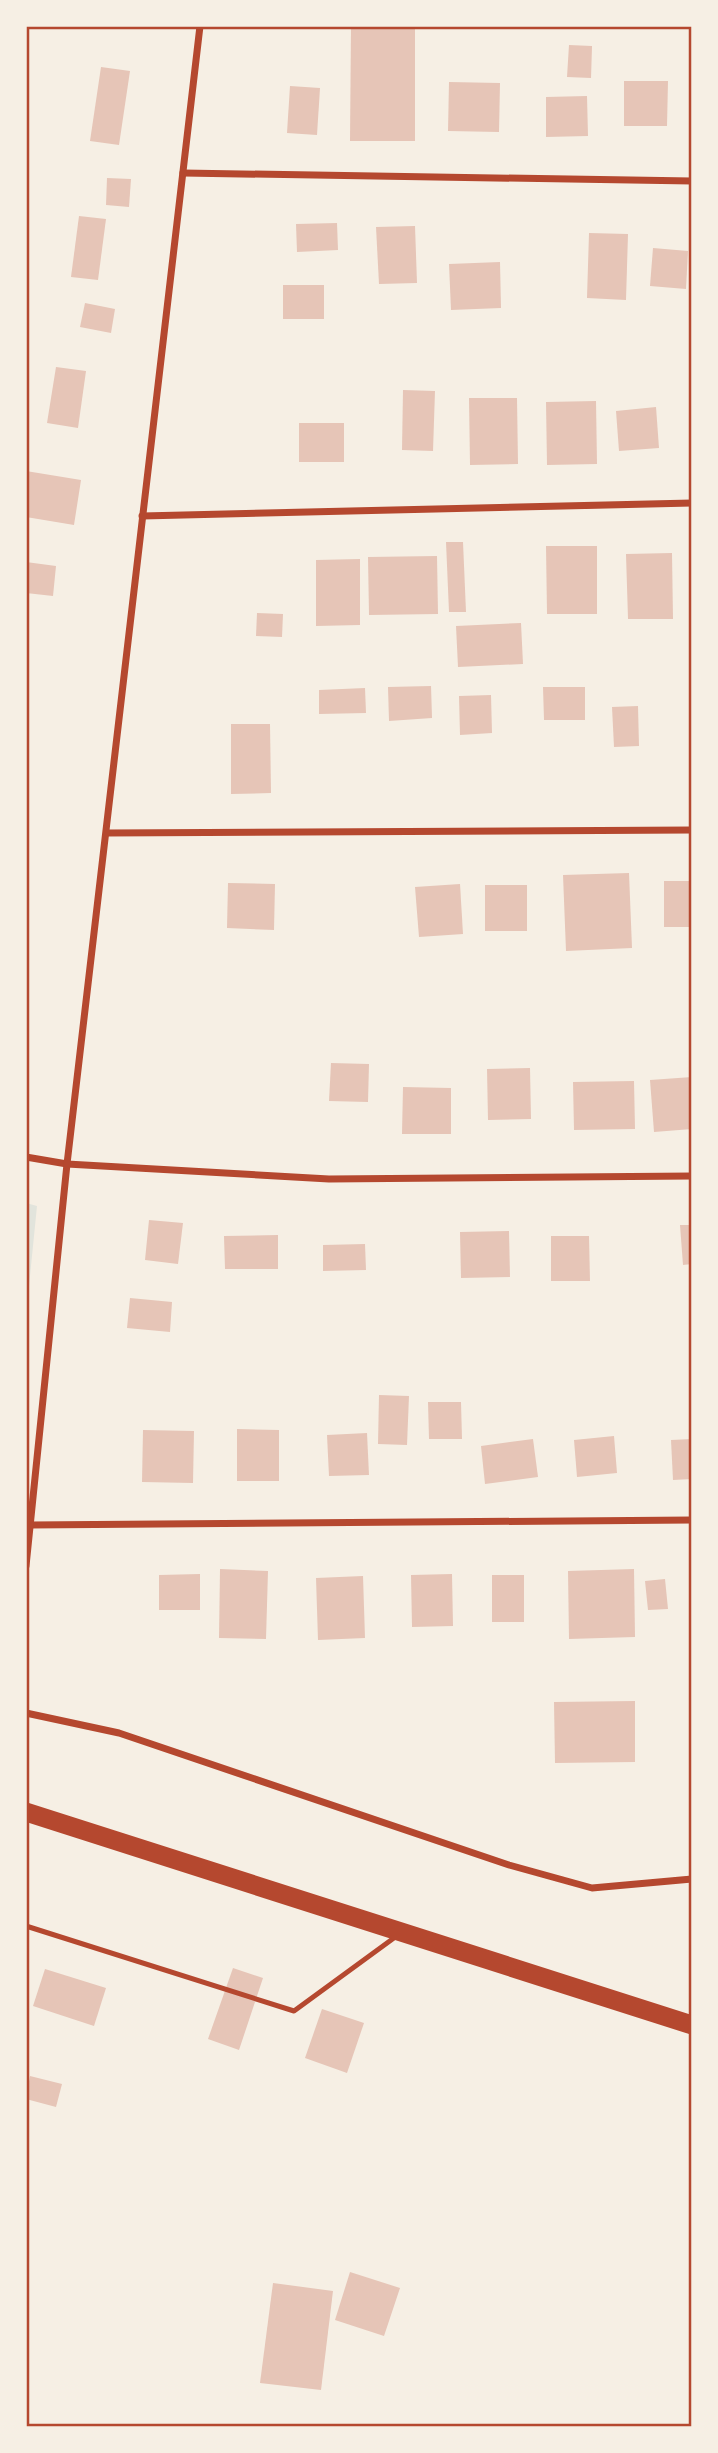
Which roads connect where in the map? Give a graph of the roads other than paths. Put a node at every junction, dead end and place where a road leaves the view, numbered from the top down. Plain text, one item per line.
1 (200, 26) edge
2 (183, 173) junction
3 (692, 181) edge
4 (692, 503) edge
5 (142, 516) junction
6 (692, 831) edge
7 (107, 833) junction
8 (26, 1157) edge
9 (67, 1164) junction
10 (692, 1176) edge
11 (692, 1520) edge
12 (30, 1525) junction
13 (26, 1566) edge
14 (26, 1713) edge
15 (26, 1812) edge
16 (692, 1880) edge
17 (26, 1926) edge
18 (401, 1933) junction
19 (692, 2025) edge

1 - 2 street
2 - 3 street
2 - 5 street
4 - 5 street
5 - 7 street
6 - 7 street
7 - 9 street
8 - 9 street
9 - 10 street
9 - 12 street
11 - 12 street
12 - 13 street
14 - 16 street
15 - 18 highway
17 - 18 lane
18 - 19 highway

